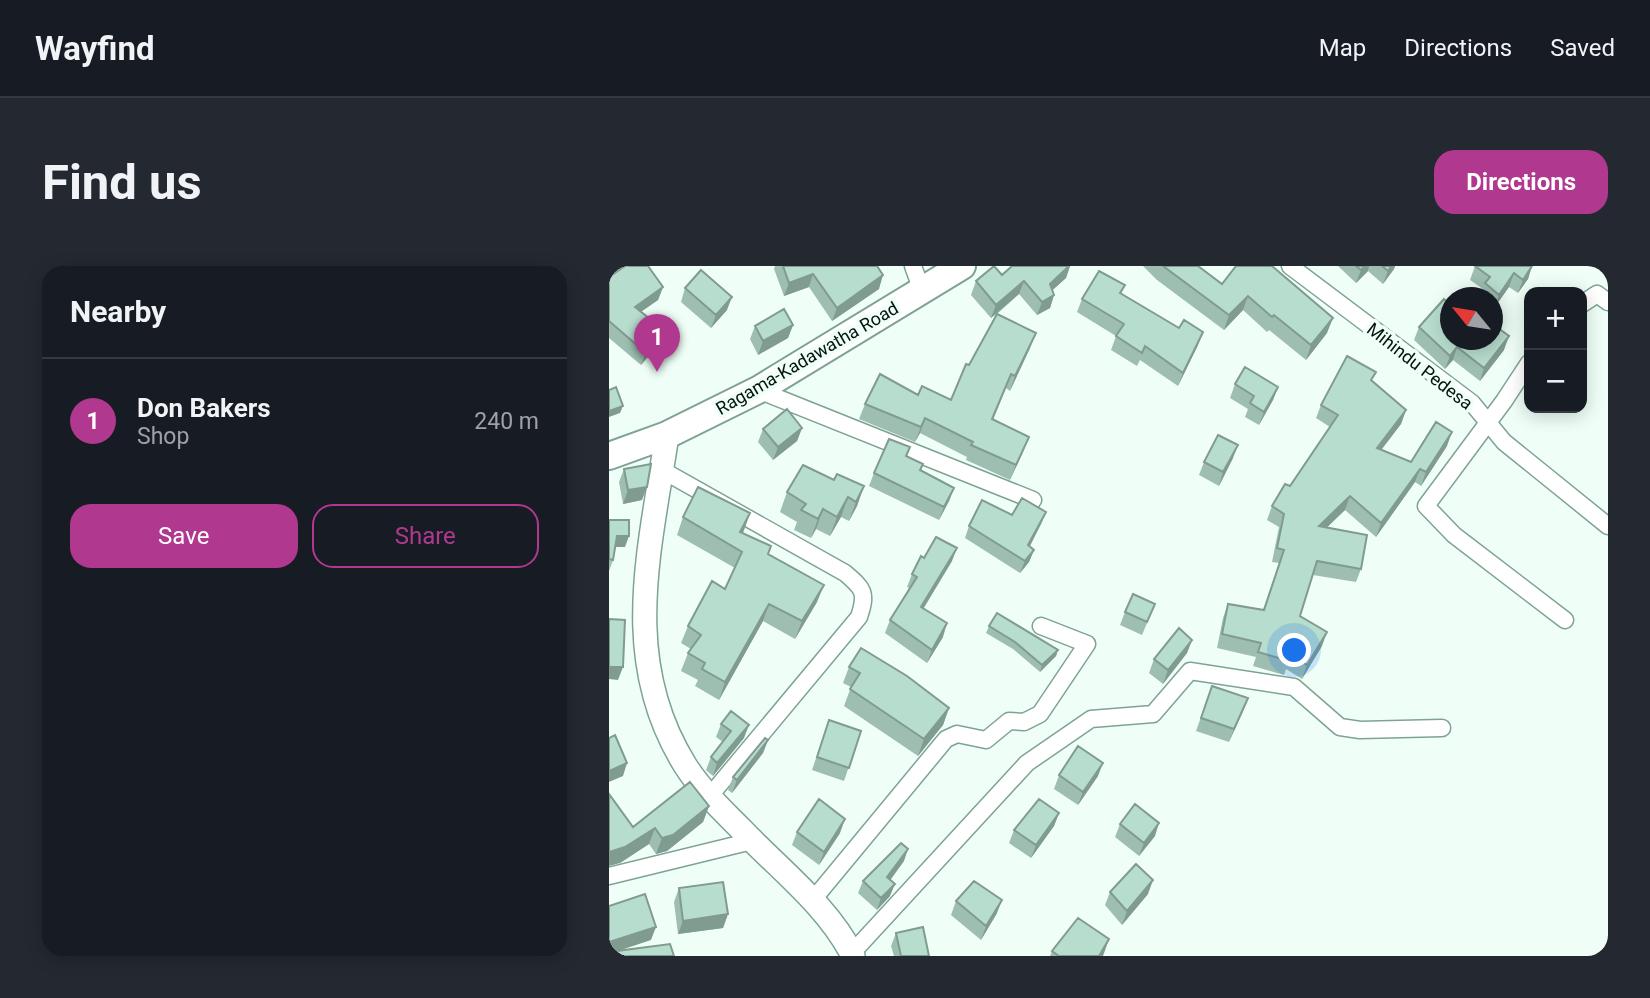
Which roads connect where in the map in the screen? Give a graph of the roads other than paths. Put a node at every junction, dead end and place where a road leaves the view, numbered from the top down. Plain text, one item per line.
1 (962, 266) edge
2 (1290, 266) edge
3 (917, 278) edge
4 (1587, 301) edge
5 (1608, 302) edge
6 (1524, 370) edge
7 (758, 390) junction
8 (1488, 423) junction
9 (667, 435) junction
10 (609, 456) edge
11 (662, 470) junction
12 (1033, 500) dead end
13 (1608, 526) edge
14 (1565, 620) dead end
15 (1041, 626) dead end
16 (1442, 728) dead end
17 (709, 797) junction
18 (752, 841) junction
19 (609, 876) edge
20 (812, 901) junction
21 (852, 954) edge

1 - 3 main road, Ragama-Kadawatha Road
2 - 8 street, Mihindu Pedesa
3 - 7 main road, Ragama-Kadawatha Road
4 - 5 street
6 - 8 street
7 - 9 main road, Ragama-Kadawatha Road
7 - 12 street
8 - 13 street, Mihindu Pedesa
8 - 14 street
9 - 10 main road, Ragama-Kadawatha Road
9 - 11 street
11 - 17 street
11 - 17 street
15 - 20 street
16 - 21 street
17 - 18 street
18 - 19 street
18 - 20 street
20 - 21 street

